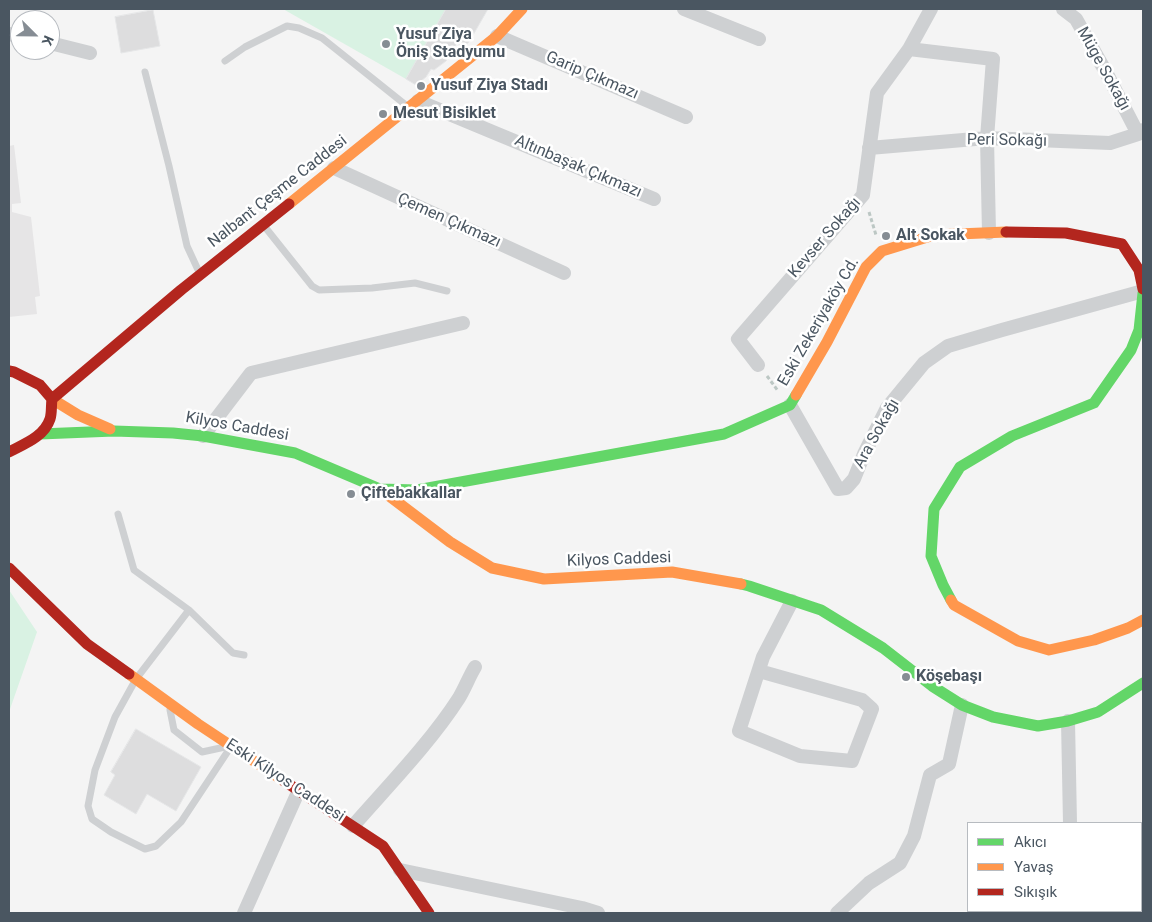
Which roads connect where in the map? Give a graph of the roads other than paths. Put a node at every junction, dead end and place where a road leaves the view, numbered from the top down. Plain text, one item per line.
1 (522, 9) edge
2 (684, 9) edge
3 (931, 9) edge
4 (1063, 9) edge
5 (497, 36) junction
6 (759, 39) dead end
7 (60, 46) edge
8 (909, 50) junction
9 (90, 53) dead end
10 (225, 61) dead end
11 (145, 72) dead end
12 (413, 104) junction
13 (686, 117) dead end
14 (1141, 132) edge
15 (988, 138) junction
16 (869, 148) junction
17 (334, 168) junction
18 (654, 199) dead end
19 (263, 225) junction
20 (988, 233) junction
21 (564, 273) dead end
22 (200, 274) junction
23 (447, 291) dead end
24 (1143, 291) edge
25 (463, 323) dead end
26 (1141, 328) edge
27 (758, 365) road end
28 (9, 371) edge
29 (52, 399) junction
30 (790, 405) junction
31 (114, 431) junction
32 (40, 434) junction
33 (203, 436) junction
34 (9, 452) edge
35 (380, 489) junction
36 (118, 514) dead end
37 (9, 568) edge
38 (792, 600) junction
39 (189, 610) junction
40 (1143, 620) edge
41 (244, 656) dead end
42 (474, 667) dead end
43 (759, 671) junction
44 (136, 679) junction
45 (1143, 683) edge
46 (168, 702) junction
47 (962, 705) junction
48 (1068, 721) junction
49 (232, 746) junction
50 (298, 790) junction
51 (1070, 822) edge
52 (353, 826) junction
53 (400, 870) junction
54 (244, 913) edge
55 (429, 913) edge
56 (598, 913) edge
57 (837, 913) edge

1 - 5 street, Nalbant Çeşme Caddesi
2 - 6 street
3 - 8 street, Kevser Sokağı
4 - 14 street, Müge Sokağı
5 - 12 street, Nalbant Çeşme Caddesi
5 - 13 street, Garip Çıkmazı
7 - 9 street
8 - 15 street
8 - 16 street, Kevser Sokağı
10 - 12 lane
11 - 22 lane
12 - 17 street, Nalbant Çeşme Caddesi
12 - 18 street, Altınbaşak Çıkmazı
14 - 15 street, Peri Sokağı
15 - 16 street, Peri Sokağı
15 - 20 street
16 - 27 street, Kevser Sokağı
17 - 19 street, Nalbant Çeşme Caddesi
17 - 21 street, Çemen Çıkmazı
19 - 22 street, Nalbant Çeşme Caddesi
19 - 23 lane
20 - 24 street, Eski Zekeriyaköy Cd.
20 - 30 street, Eski Zekeriyaköy Cd.
22 - 29 street, Nalbant Çeşme Caddesi
24 - 26 street, Eski Zekeriyaköy Cd.
24 - 30 street, Ara Sokağı
25 - 33 street
26 - 40 street, Eski Zekeriyaköy Cd.
28 - 29 street
29 - 31 street
29 - 32 street
30 - 35 street, Eski Zekeriyaköy Cd.
31 - 32 street, Kilyos Caddesi
31 - 33 street, Kilyos Caddesi
32 - 34 street
33 - 35 street, Kilyos Caddesi
35 - 38 street, Kilyos Caddesi
36 - 39 lane
37 - 44 street, Eski Kilyos Caddesi
38 - 43 street
38 - 47 street, Kilyos Caddesi
39 - 41 lane
39 - 44 lane
42 - 52 street
43 - 43 street
44 - 46 street, Eski Kilyos Caddesi
44 - 49 lane
45 - 48 street, Kilyos Caddesi
46 - 49 street, Eski Kilyos Caddesi
46 - 49 lane
47 - 48 street, Kilyos Caddesi
47 - 57 street
48 - 51 street
49 - 50 street, Eski Kilyos Caddesi
50 - 52 street, Eski Kilyos Caddesi
50 - 54 street
52 - 53 street, Eski Kilyos Caddesi
53 - 55 street, Eski Kilyos Caddesi
53 - 56 street

